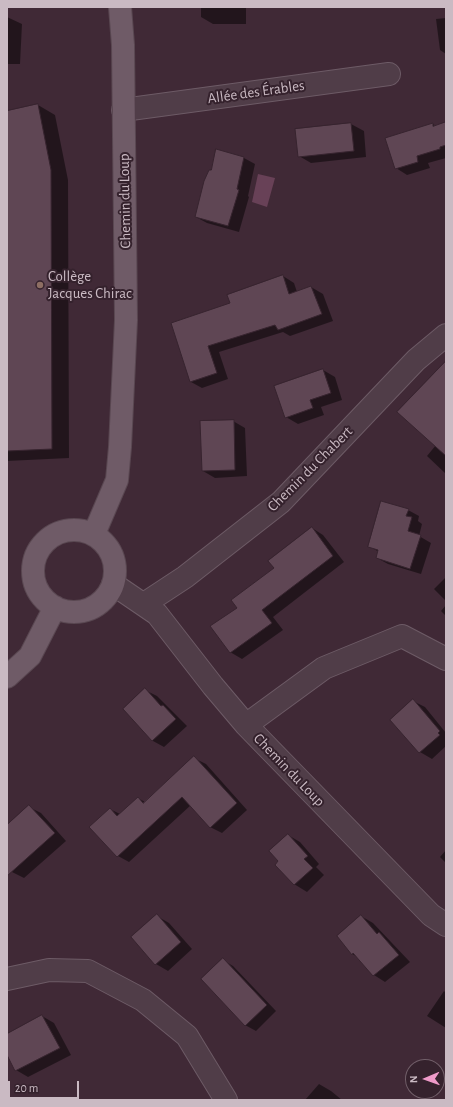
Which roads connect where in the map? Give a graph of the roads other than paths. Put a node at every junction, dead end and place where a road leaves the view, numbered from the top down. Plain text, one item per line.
1 (120, 7) edge
2 (389, 74) dead end
3 (123, 110) junction
4 (446, 335) edge
5 (94, 534) junction
6 (113, 584) junction
7 (144, 604) junction
8 (55, 607) junction
9 (446, 659) edge
10 (7, 677) edge
11 (246, 725) junction
12 (446, 925) edge
13 (7, 979) edge
14 (226, 1100) edge

1 - 3 main road, Chemin du Loup
2 - 3 street, Allée des Érables
3 - 5 main road, Chemin du Loup
4 - 7 street, Chemin du Chabert
5 - 6 main road
5 - 8 main road
6 - 7 street, Chemin du Loup
6 - 8 main road
7 - 11 street, Chemin du Loup
8 - 10 main road
9 - 11 street
11 - 12 street, Chemin du Loup
13 - 14 street

